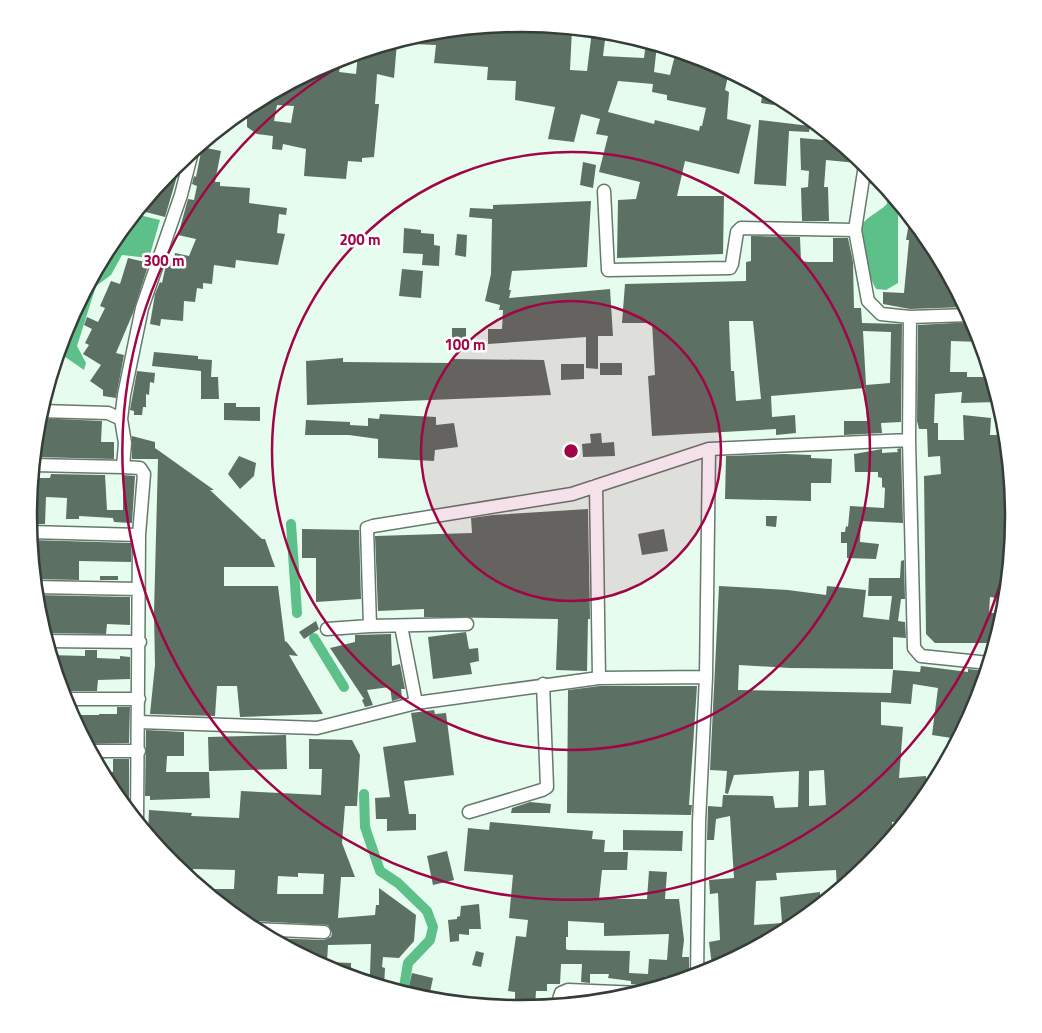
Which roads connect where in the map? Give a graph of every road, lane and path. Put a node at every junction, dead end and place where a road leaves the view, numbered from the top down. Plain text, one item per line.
1 (189, 165) edge
2 (864, 175) edge
3 (604, 191) dead end
4 (855, 230) junction
5 (961, 315) edge
6 (910, 316) junction
7 (48, 411) edge
8 (122, 416) junction
9 (909, 440) junction
10 (709, 449) junction
11 (40, 465) edge
12 (123, 467) junction
13 (596, 486) junction
14 (38, 532) edge
15 (139, 535) junction
16 (42, 588) edge
17 (139, 588) junction
18 (467, 624) dead end
19 (370, 626) junction
20 (401, 626) junction
21 (326, 629) dead end
22 (53, 641) edge
23 (140, 642) junction
24 (982, 662) edge
25 (706, 677) junction
26 (599, 678) junction
27 (543, 684) junction
28 (73, 699) edge
29 (140, 699) junction
30 (416, 703) junction
31 (139, 722) junction
32 (98, 751) edge
33 (139, 751) junction
34 (135, 809) edge
35 (469, 812) dead end
36 (269, 930) edge
37 (324, 932) dead end
38 (697, 967) edge
39 (610, 992) edge
40 (559, 998) edge

1 - 8 street
2 - 4 street
3 - 4 street
4 - 6 street
5 - 6 street
6 - 9 street
7 - 8 street
8 - 12 street
9 - 10 street
9 - 24 street
10 - 13 street
10 - 25 street
11 - 12 street
12 - 15 street
13 - 19 street
13 - 26 street
14 - 15 street
15 - 17 street
16 - 17 street
17 - 23 street
18 - 20 street
19 - 20 street
19 - 21 street
20 - 30 street
22 - 23 street
23 - 29 street
25 - 26 street
25 - 38 street
26 - 27 street
27 - 30 street
27 - 35 street
28 - 29 street
29 - 31 street
30 - 31 street
31 - 33 street
32 - 33 street
33 - 34 street
36 - 37 street
39 - 40 street

